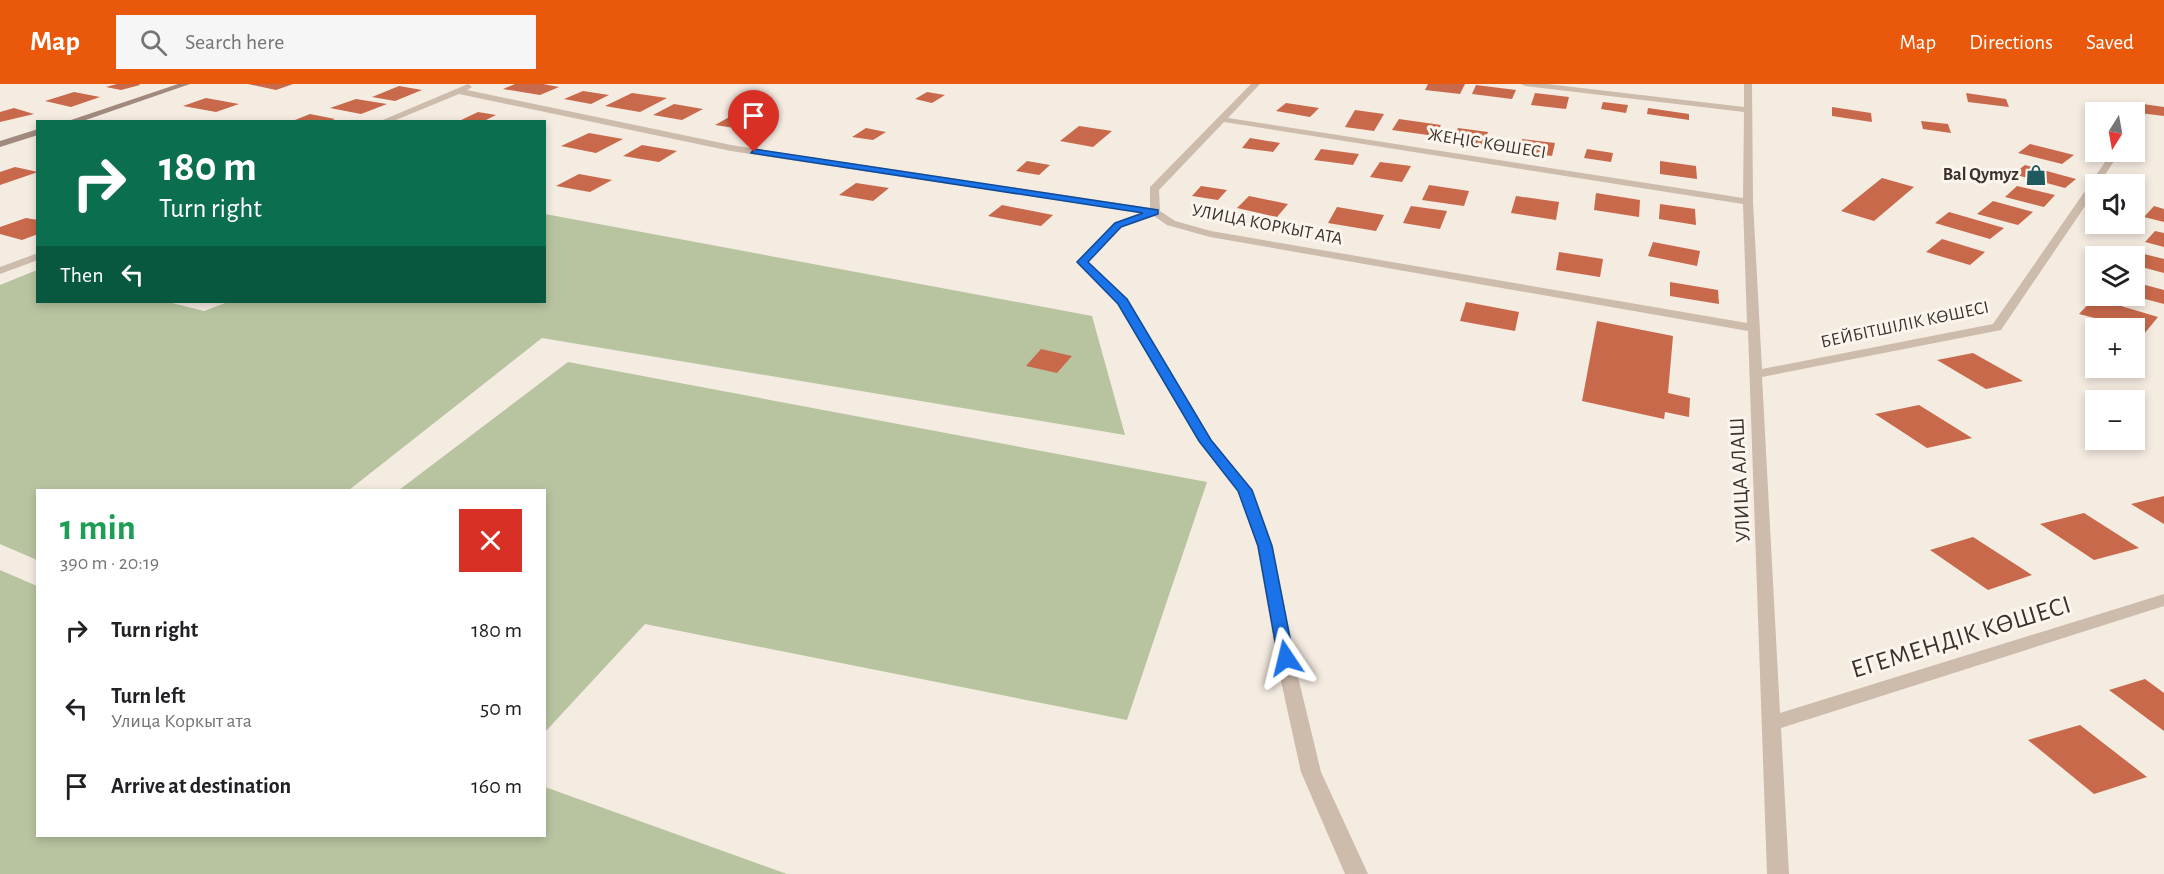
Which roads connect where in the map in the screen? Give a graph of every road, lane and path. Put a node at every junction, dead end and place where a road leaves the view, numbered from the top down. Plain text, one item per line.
1 (186, 84) edge
2 (476, 84) edge
3 (1256, 84) edge
4 (1525, 84) edge
5 (1748, 84) edge
6 (458, 91) junction
7 (1748, 110) junction
8 (1220, 119) junction
9 (75, 120) edge
10 (387, 120) edge
11 (36, 133) edge
12 (0, 144) edge
13 (2109, 162) edge
14 (1748, 202) junction
15 (1155, 212) junction
16 (36, 257) edge
17 (0, 271) edge
18 (1754, 328) junction
19 (1756, 374) junction
20 (2164, 600) edge
21 (1773, 723) junction
22 (1358, 874) edge
23 (1778, 874) edge

1 - 9 street
2 - 6 street
3 - 8 street
4 - 7 street
5 - 7 street, УЛИЦА АЛАШ
6 - 10 street
6 - 15 street, УЛИЦА КОРКЫТ АТА
7 - 14 street, УЛИЦА АЛАШ
8 - 14 street, ЖЕҢІС КӨШЕСІ
8 - 15 street
11 - 12 street
13 - 19 street, БЕЙБІТШІЛІК КӨШЕСІ
14 - 18 street, УЛИЦА АЛАШ
15 - 18 street, УЛИЦА КОРКЫТ АТА
15 - 22 street
16 - 17 street
18 - 19 street, УЛИЦА АЛАШ
19 - 21 street, УЛИЦА АЛАШ
20 - 21 street, ЕГЕМЕНДІК КӨШЕСІ
21 - 23 street, УЛИЦА АЛАШ

